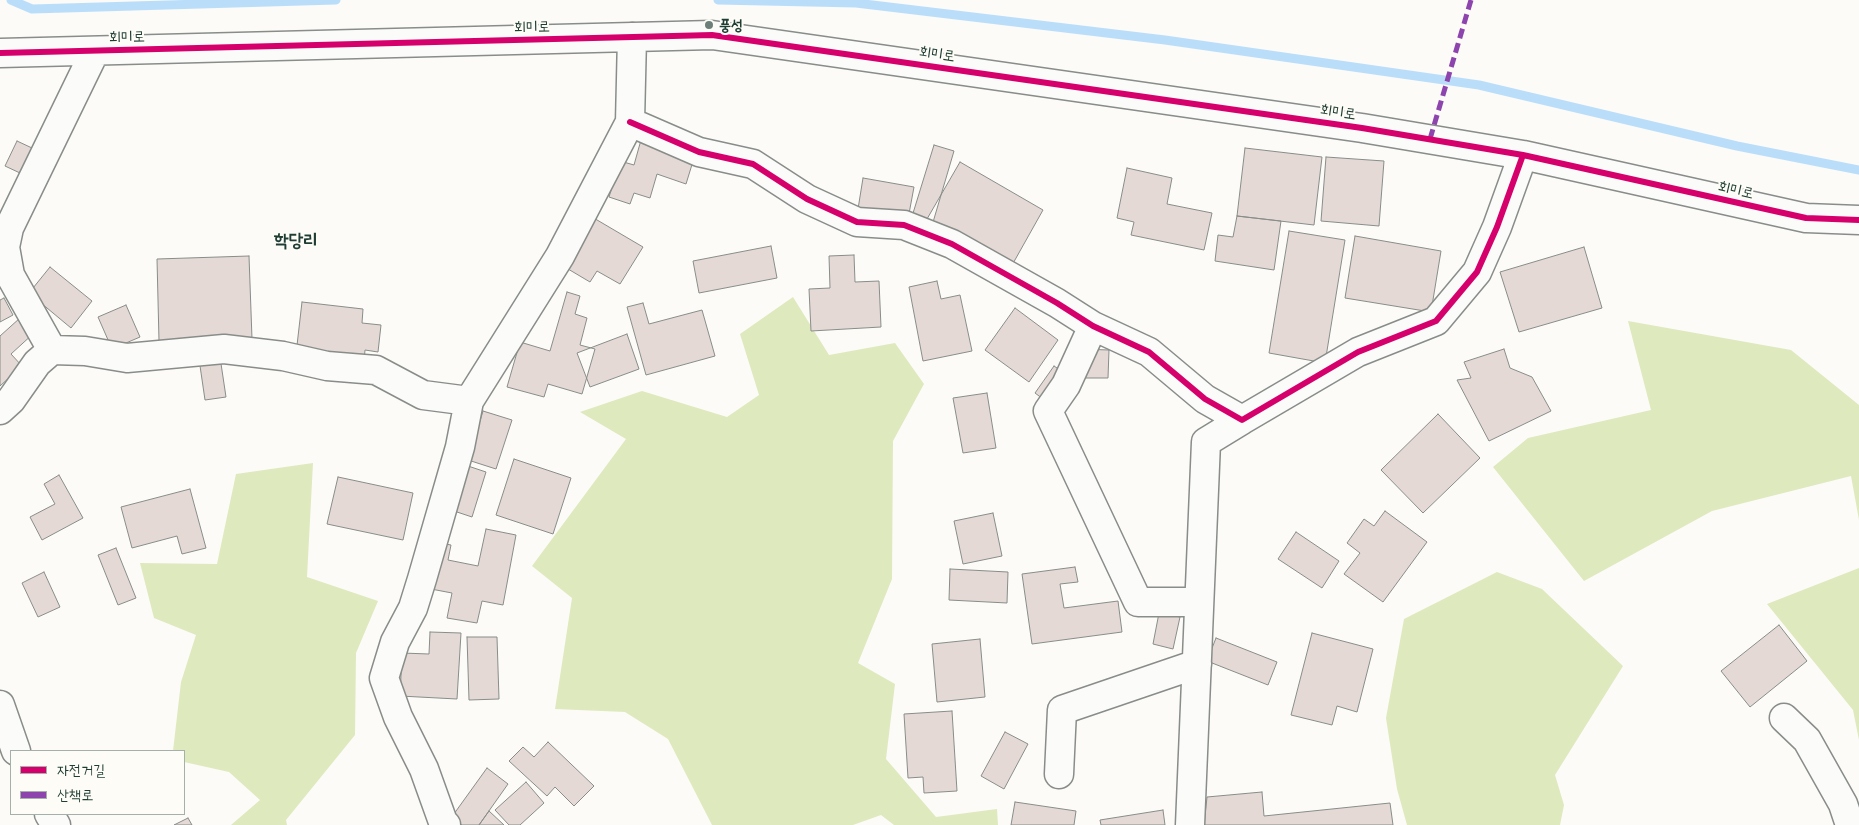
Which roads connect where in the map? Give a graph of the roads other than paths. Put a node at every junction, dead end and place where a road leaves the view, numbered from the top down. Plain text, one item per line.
1 (632, 37) junction
2 (95, 51) junction
3 (0, 53) edge
4 (630, 122) junction
5 (1523, 155) junction
6 (1859, 220) edge
7 (5, 273) edge
8 (1093, 326) junction
9 (52, 350) junction
10 (469, 401) junction
11 (0, 410) edge
12 (1242, 420) junction
13 (1199, 602) junction
14 (1196, 664) junction
15 (0, 705) edge
16 (1784, 718) dead end
17 (16, 750) edge
18 (1059, 774) dead end
19 (446, 825) edge
20 (1190, 825) edge
21 (1850, 825) edge

1 - 2 street, 회미로
1 - 4 street
1 - 5 street, 회미로
2 - 3 street, 회미로
2 - 7 street
4 - 8 street
4 - 10 street
5 - 6 street, 회미로
5 - 12 street
7 - 9 street
8 - 12 street
8 - 13 street
9 - 10 street
9 - 11 street
10 - 19 street
12 - 13 street
13 - 14 street
14 - 18 street
14 - 20 street
15 - 17 street
16 - 21 street

